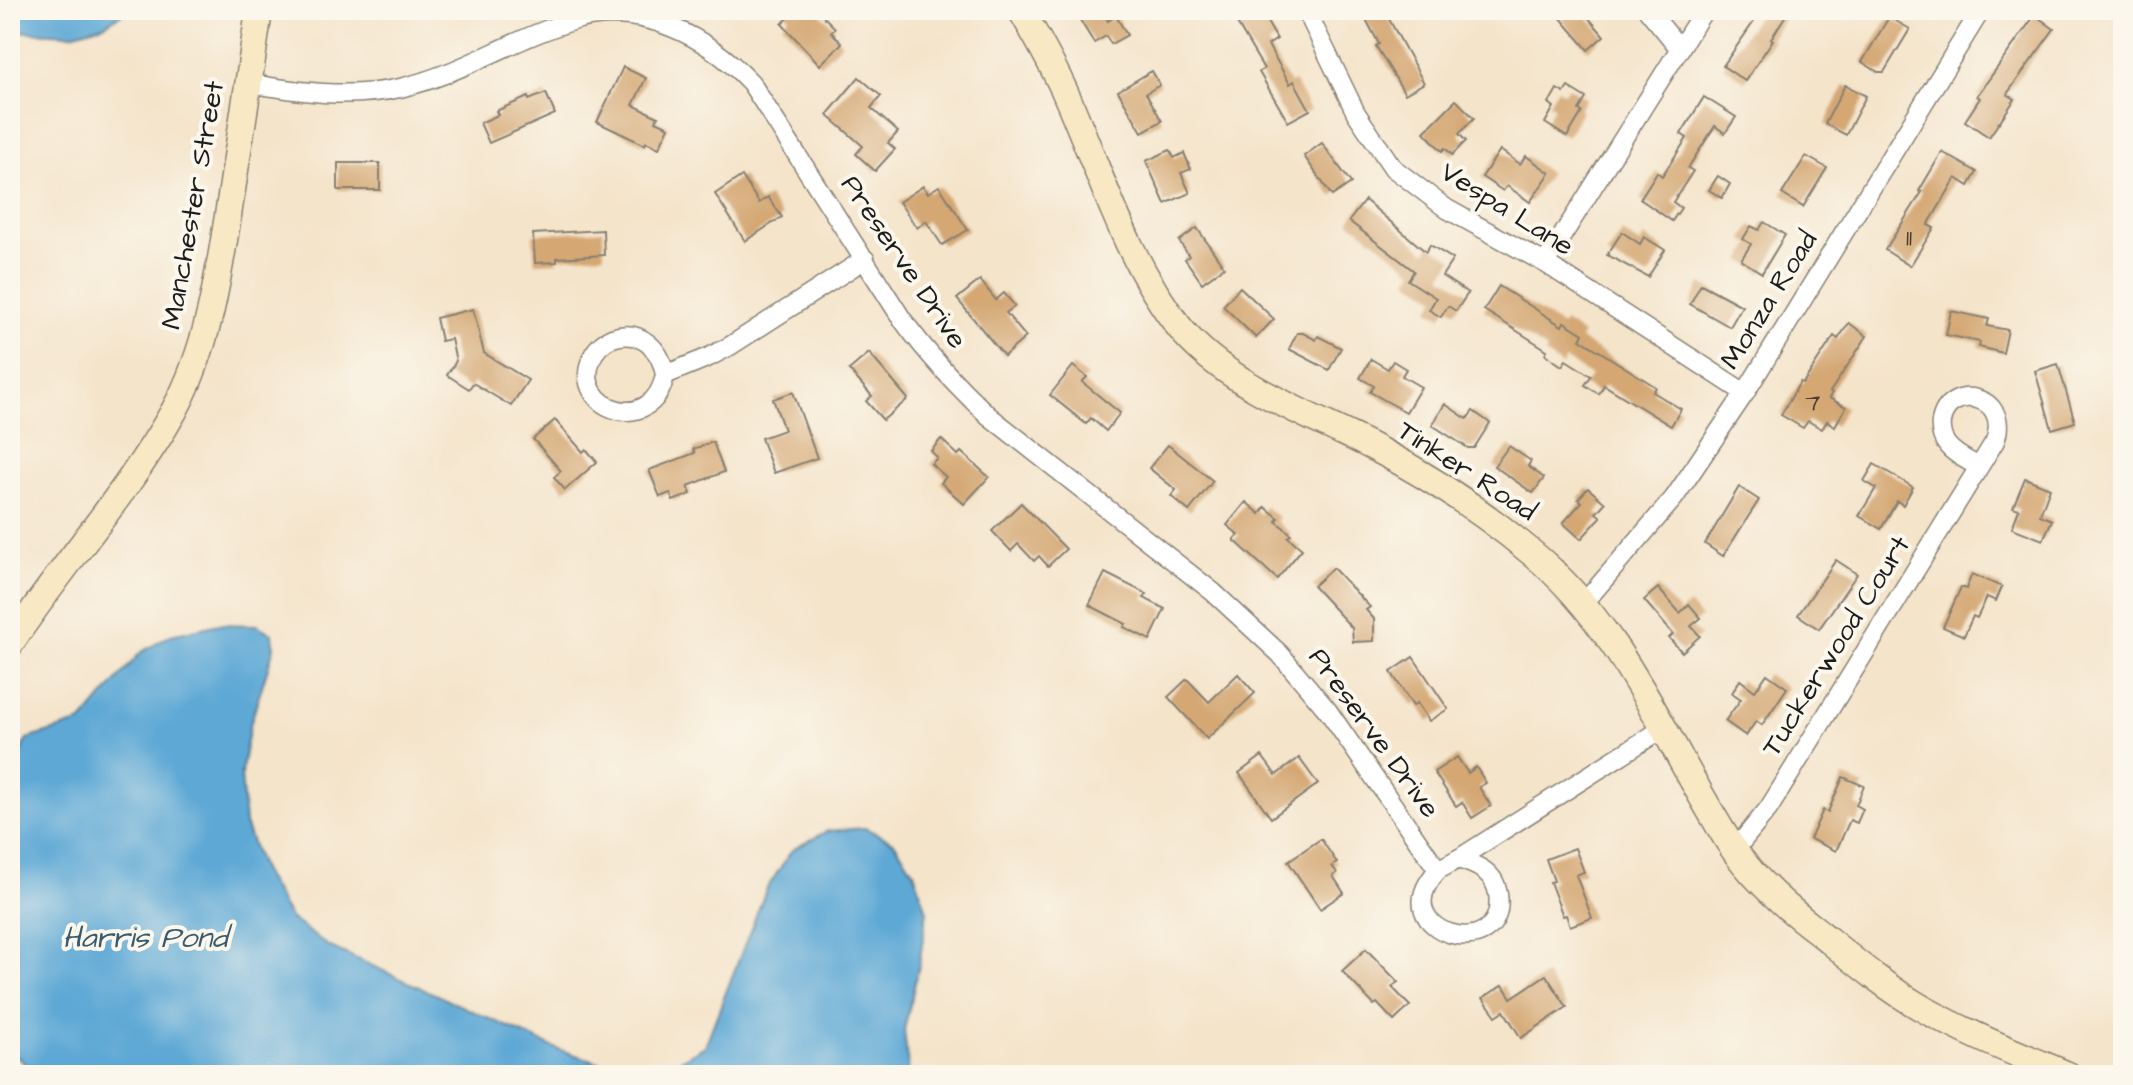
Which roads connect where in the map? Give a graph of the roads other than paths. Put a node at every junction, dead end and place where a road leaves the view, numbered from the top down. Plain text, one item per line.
1 (259, 10) edge
2 (1021, 10) edge
3 (1306, 10) edge
4 (1648, 10) edge
5 (1704, 10) edge
6 (1981, 10) edge
7 (1680, 49) junction
8 (248, 83) junction
9 (865, 259) junction
10 (1545, 263) junction
11 (665, 375) junction
12 (1745, 393) junction
13 (1979, 467) dead end
14 (1583, 604) junction
15 (10, 644) edge
16 (1662, 729) junction
17 (1734, 851) junction
18 (1458, 859) junction
19 (1438, 870) junction
20 (2068, 1075) edge

1 - 8 street, Manchester Street
2 - 14 street, Tinker Road
3 - 10 street, Vespa Lane
4 - 7 street
5 - 7 street
6 - 12 street, Monza Road
7 - 10 street
8 - 9 street, Preserve Drive
8 - 15 street, Manchester Street
9 - 11 street
9 - 19 street, Preserve Drive
10 - 12 street, Vespa Lane
11 - 11 street
12 - 14 street, Monza Road
13 - 17 street, Tuckerwood Court
14 - 16 street, Tinker Road
16 - 17 street, Tinker Road
16 - 18 street
17 - 20 street, Tinker Road
18 - 19 street
18 - 19 street

